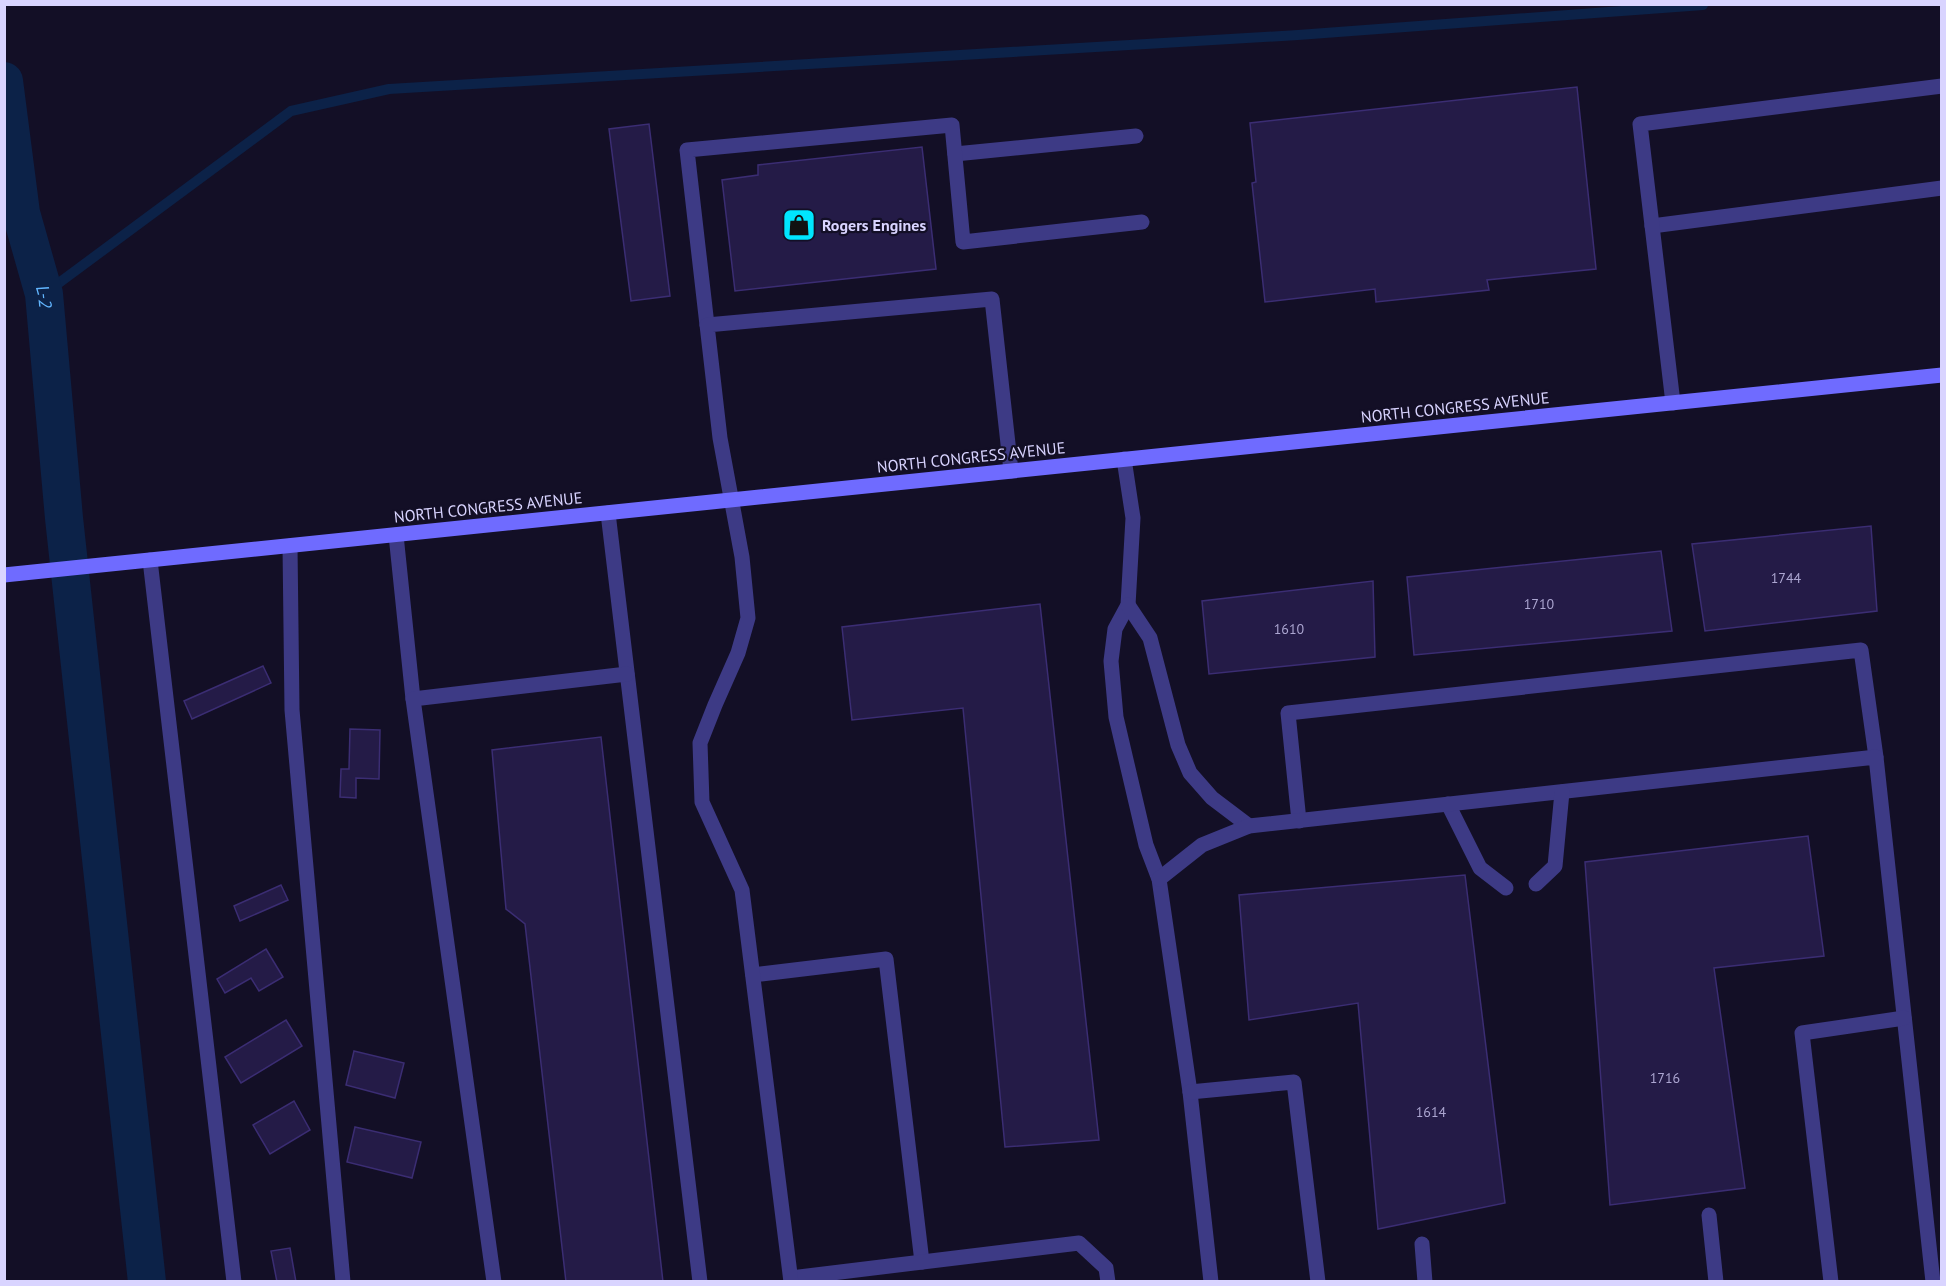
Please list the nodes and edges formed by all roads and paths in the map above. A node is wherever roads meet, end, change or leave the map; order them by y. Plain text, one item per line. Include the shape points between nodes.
1 (1941, 86) edge
2 (1136, 136) dead end
3 (955, 154) junction
4 (1941, 188) edge
5 (1142, 222) dead end
6 (1652, 226) junction
7 (707, 325) junction
8 (1941, 375) edge
9 (1673, 403) junction
10 (1124, 459) junction
11 (1011, 471) junction
12 (732, 499) junction
13 (608, 513) junction
14 (396, 535) junction
15 (290, 546) junction
16 (148, 561) junction
17 (4, 575) edge
18 (1128, 605) junction
19 (627, 674) junction
20 (413, 699) junction
21 (1876, 757) junction
22 (1562, 792) junction
23 (1448, 804) junction
24 (1299, 821) junction
25 (1249, 826) junction
26 (1159, 879) junction
27 (1536, 884) dead end
28 (1506, 888) dead end
29 (753, 975) junction
30 (1904, 1018) junction
31 (1190, 1092) junction
32 (1709, 1215) dead end
33 (1422, 1244) dead end
34 (922, 1262) junction
35 (791, 1280) edge
36 (234, 1281) edge
37 (343, 1281) edge
38 (494, 1281) edge
39 (700, 1281) edge
40 (1108, 1281) edge
41 (1210, 1281) edge
42 (1318, 1281) edge
43 (1425, 1281) edge
44 (1716, 1281) edge
45 (1831, 1281) edge
46 (1933, 1281) edge

1 - 6 lane via 1640,124
2 - 3 lane
3 - 5 lane via 963,242
3 - 7 lane via 952,125 687,150
4 - 6 lane
6 - 9 lane
7 - 11 lane via 992,299
7 - 12 lane via 720,438
8 - 9 street, NORTH CONGRESS AVENUE
9 - 10 street, NORTH CONGRESS AVENUE
10 - 11 street, NORTH CONGRESS AVENUE
10 - 18 lane via 1133,518
11 - 12 street, NORTH CONGRESS AVENUE
12 - 13 street, NORTH CONGRESS AVENUE
12 - 29 lane via 748,618 738,654 700,743 702,802 742,890
13 - 14 street, NORTH CONGRESS AVENUE
13 - 19 lane
14 - 15 street, NORTH CONGRESS AVENUE
14 - 20 lane
15 - 16 street, NORTH CONGRESS AVENUE
15 - 37 lane via 292,710
16 - 17 street, NORTH CONGRESS AVENUE
16 - 36 lane
18 - 25 lane via 1150,638 1178,745 1190,773 1212,798
18 - 26 lane via 1115,629 1111,661 1116,717 1146,845
19 - 20 lane
19 - 39 lane
20 - 38 lane
21 - 22 lane
21 - 24 lane via 1861,650 1323,709 1288,713
21 - 30 lane
22 - 23 lane
22 - 27 lane via 1555,866
23 - 24 lane
23 - 28 lane via 1480,868
24 - 25 lane
25 - 26 lane via 1202,845
26 - 31 lane
29 - 34 lane via 886,959
29 - 35 lane
30 - 45 lane via 1802,1034
30 - 46 lane
31 - 41 lane
31 - 42 lane via 1294,1082
32 - 44 lane
33 - 43 lane
34 - 35 lane
34 - 40 lane via 1079,1243 1106,1268

